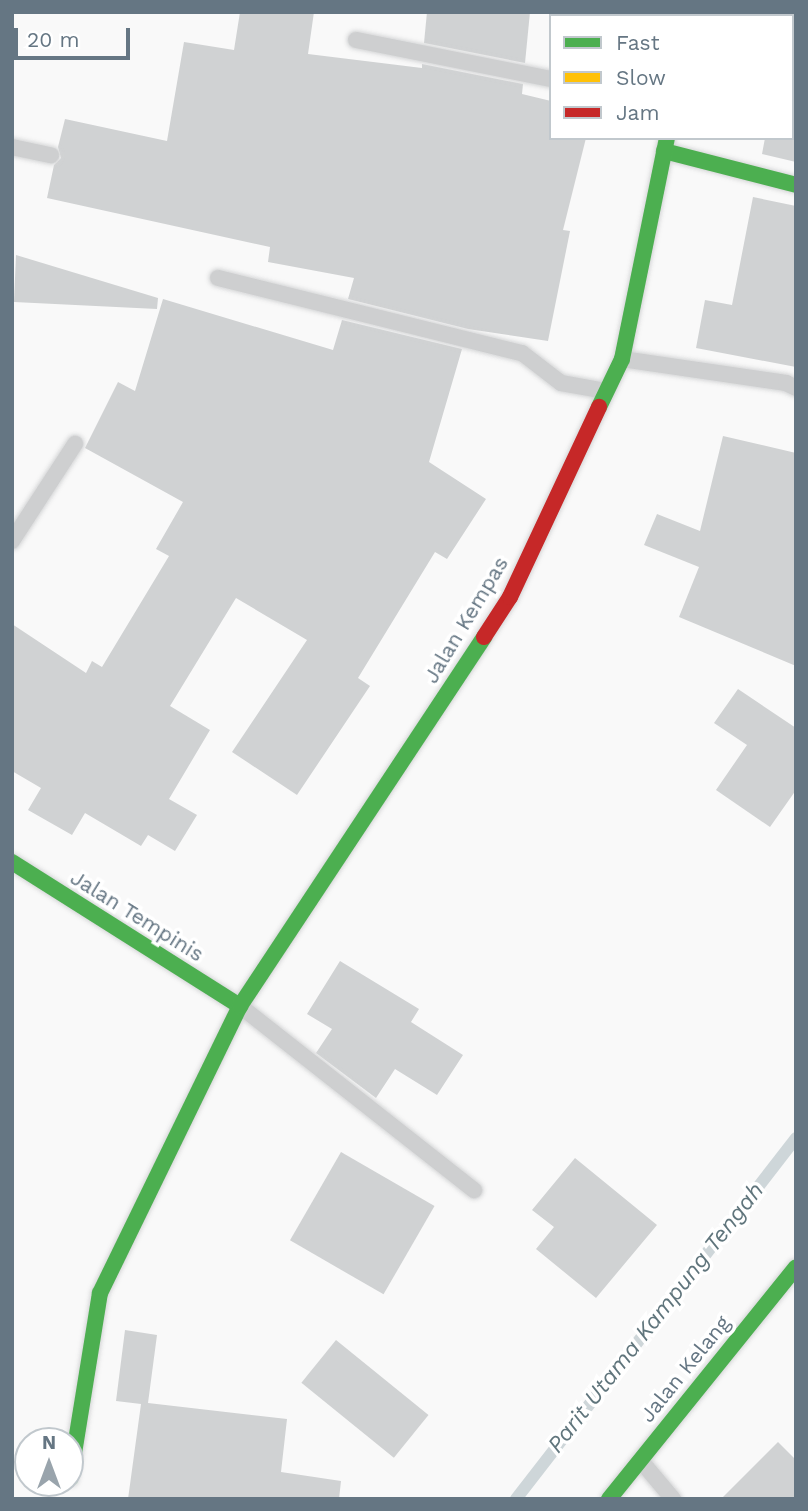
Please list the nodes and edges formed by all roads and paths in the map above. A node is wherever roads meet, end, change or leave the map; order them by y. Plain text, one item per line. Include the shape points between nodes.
1 (356, 40) dead end
2 (549, 79) edge
3 (666, 145) edge
4 (12, 148) edge
5 (51, 155) dead end
6 (796, 185) edge
7 (218, 278) dead end
8 (622, 359) junction
9 (796, 388) edge
10 (607, 391) junction
11 (75, 444) dead end
12 (12, 541) edge
13 (12, 862) edge
14 (240, 1006) junction
15 (474, 1190) dead end
16 (792, 1275) edge
17 (78, 1427) edge
18 (640, 1460) junction
19 (609, 1499) edge
20 (673, 1499) edge

1 - 2 lane
3 - 6 street
3 - 8 street, Jalan Kempas
4 - 5 lane
7 - 10 lane via 522,353 561,383
8 - 9 lane
8 - 10 street, Jalan Kempas
10 - 14 street, Jalan Kempas via 510,597
11 - 12 lane
13 - 14 street, Jalan Tempinis
14 - 15 lane
14 - 17 street, Jalan Kempas via 100,1293
16 - 18 street, Jalan Kelang
18 - 19 street, Jalan Kelang
18 - 20 lane

